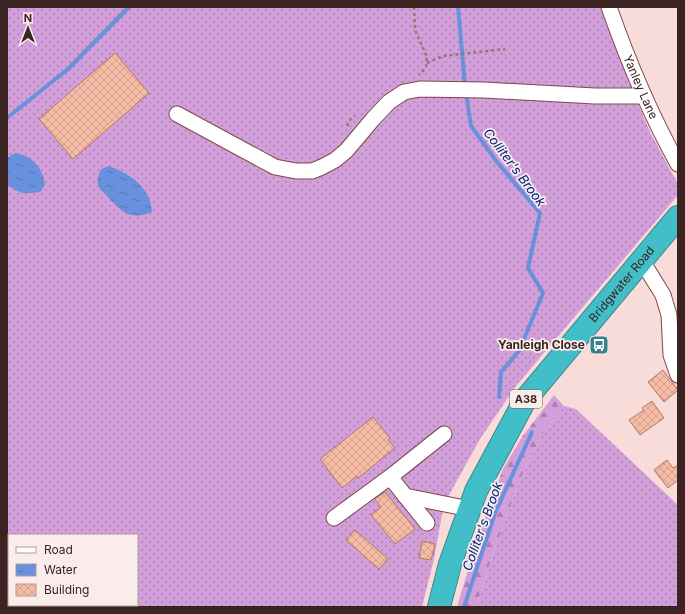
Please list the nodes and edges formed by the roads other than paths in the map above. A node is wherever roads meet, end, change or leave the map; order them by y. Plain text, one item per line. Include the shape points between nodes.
1 (609, 7) edge
2 (644, 96) junction
3 (177, 114) dead end
4 (678, 164) edge
5 (676, 224) edge
6 (642, 261) junction
7 (678, 375) edge
8 (444, 434) dead end
9 (390, 477) junction
10 (405, 496) junction
11 (470, 509) junction
12 (334, 518) dead end
13 (427, 524) dead end
14 (439, 607) edge

1 - 2 street, Yanley Lane
2 - 3 street via 449,89 404,92 389,102 372,119 346,151 322,168 312,171 275,168
2 - 4 street, Yanley Lane
5 - 6 highway, Bridgwater Road / A38
6 - 7 street via 663,295 669,315 671,355
6 - 11 highway, Bridgwater Road / A38 via 525,400 476,491
8 - 9 street
9 - 10 street
9 - 12 street
10 - 11 street
10 - 13 street
11 - 14 highway, Bridgwater Road / A38 via 450,564

